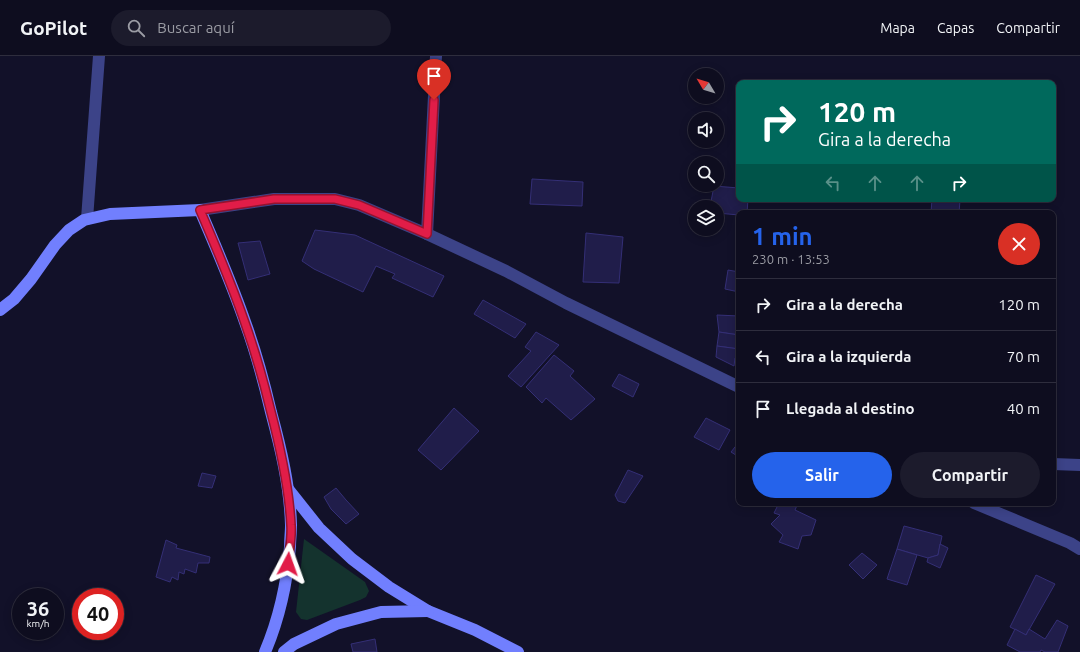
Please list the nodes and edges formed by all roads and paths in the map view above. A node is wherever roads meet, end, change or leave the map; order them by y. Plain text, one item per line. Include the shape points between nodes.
1 (99, 56) edge
2 (436, 56) edge
3 (200, 210) junction
4 (87, 219) junction
5 (427, 234) junction
6 (0, 310) edge
7 (736, 386) edge
8 (1056, 464) edge
9 (1080, 465) edge
10 (288, 489) junction
11 (981, 506) edge
12 (1080, 549) edge
13 (428, 610) junction
14 (265, 652) edge
15 (284, 652) edge
16 (518, 652) edge

1 - 4 street
2 - 5 street
3 - 4 street via 110,214
3 - 5 street via 274,199 335,199 359,205
3 - 10 street via 246,324 263,378
4 - 6 street via 69,230 14,299
5 - 7 street
8 - 9 street
10 - 13 street via 319,528 352,559 389,587
10 - 14 street via 291,526 288,564 282,602
11 - 12 street
13 - 15 street via 381,612 336,624 294,644
13 - 16 street

